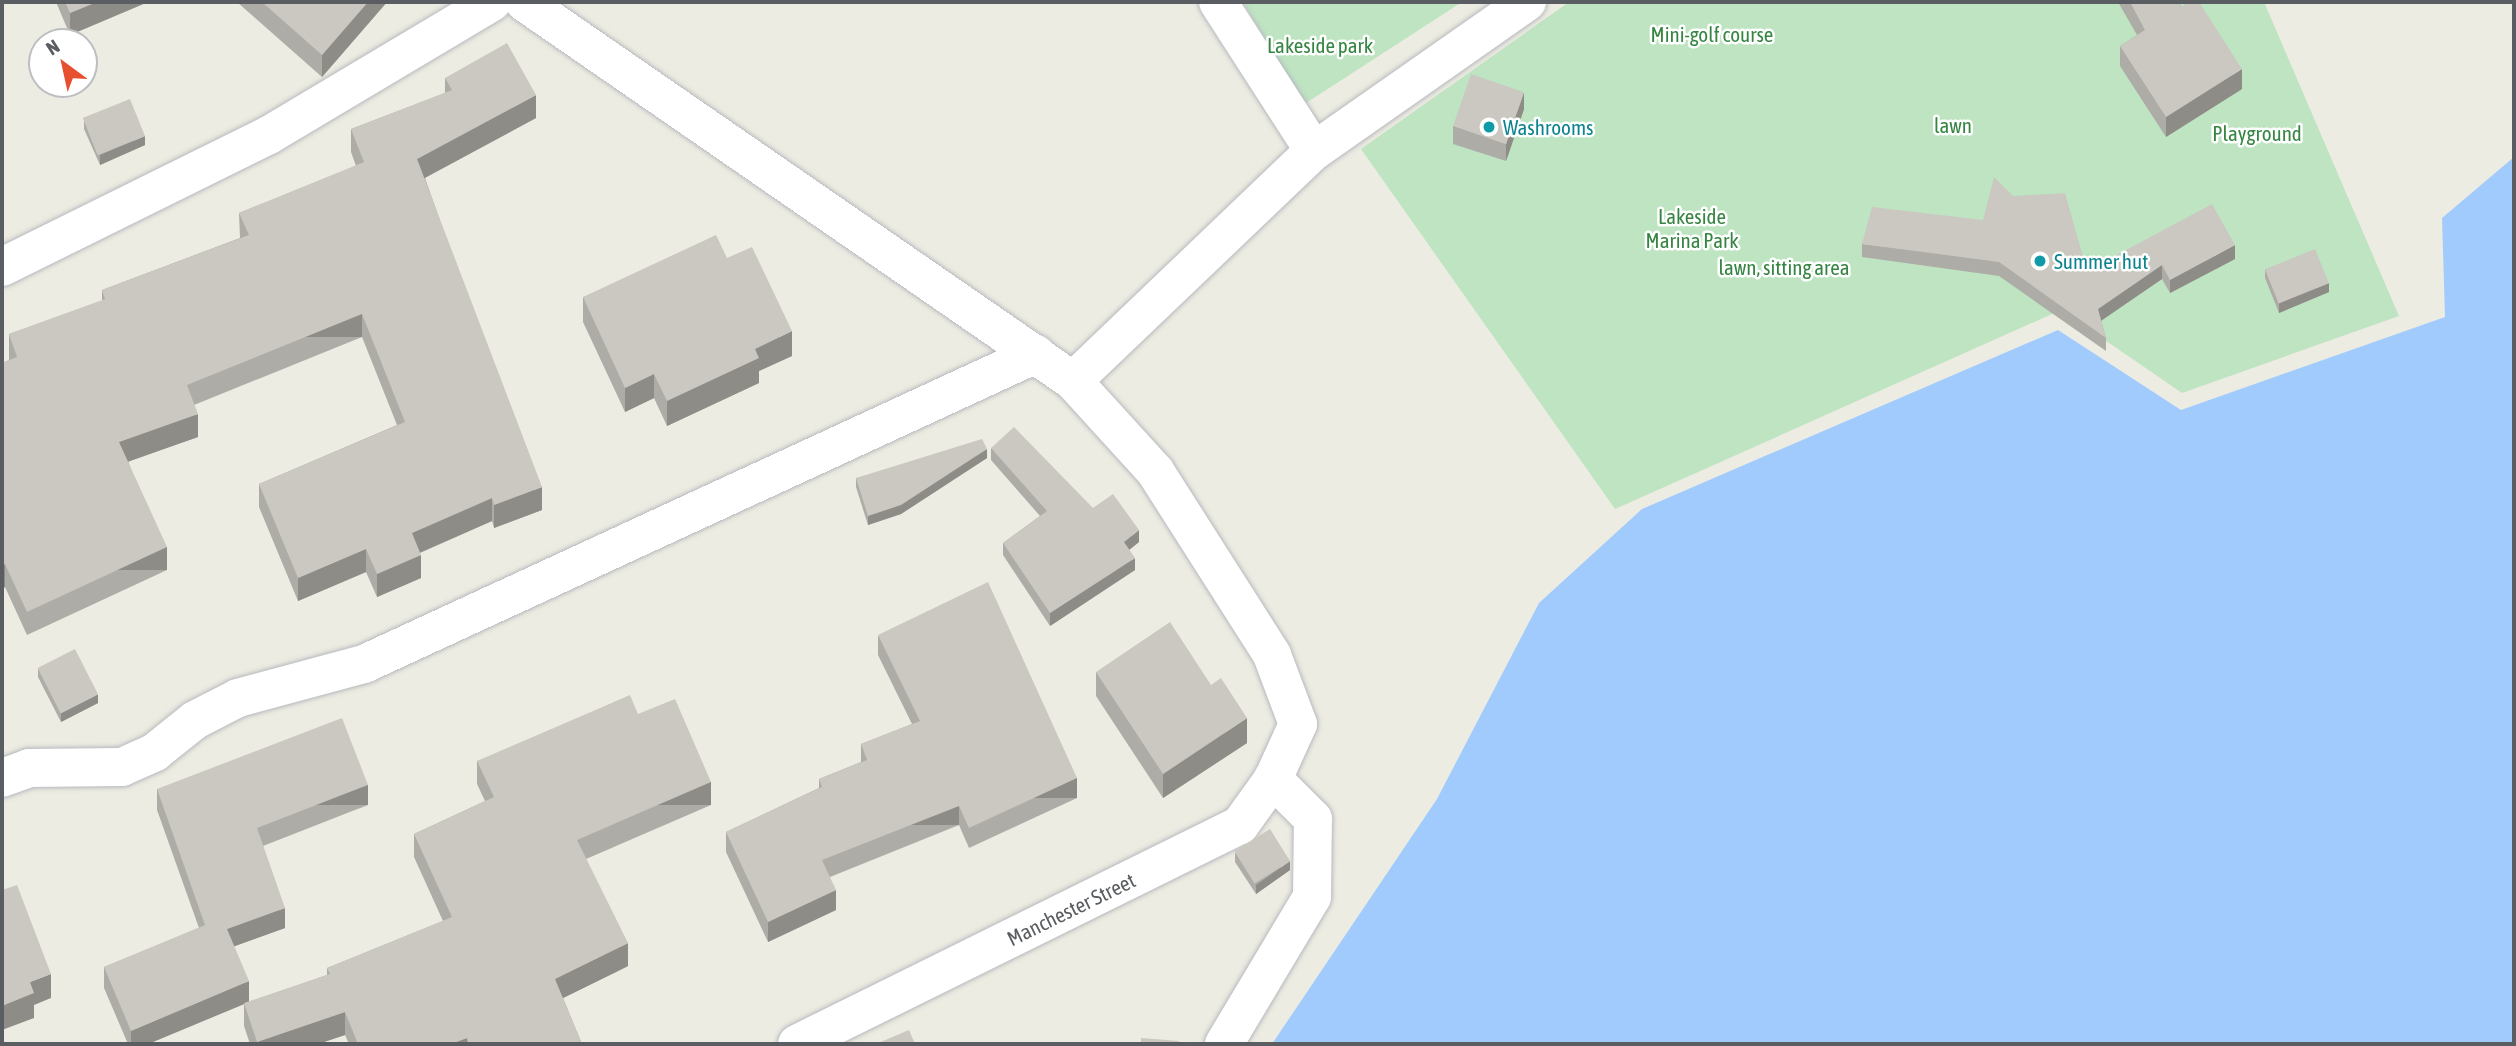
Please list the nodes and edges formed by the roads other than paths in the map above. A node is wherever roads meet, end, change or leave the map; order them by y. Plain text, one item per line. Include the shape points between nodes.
1 (492, 2) edge
2 (524, 2) edge
3 (1218, 2) edge
4 (1527, 2) edge
5 (1314, 151) junction
6 (2, 267) edge
7 (1036, 354) junction
8 (1073, 381) junction
9 (2, 778) edge
10 (1273, 779) junction
11 (797, 1044) edge
12 (1224, 1044) edge

1 - 6 street via 269,135
2 - 7 street
3 - 5 street
4 - 5 street
5 - 8 street
7 - 8 street
7 - 9 street via 364,664 238,698 195,720 155,752 122,767 29,768
8 - 10 street, Manchester Street via 1155,471 1272,655 1298,724
10 - 11 street, Manchester Street via 1240,825
10 - 12 street via 1313,819 1312,897

